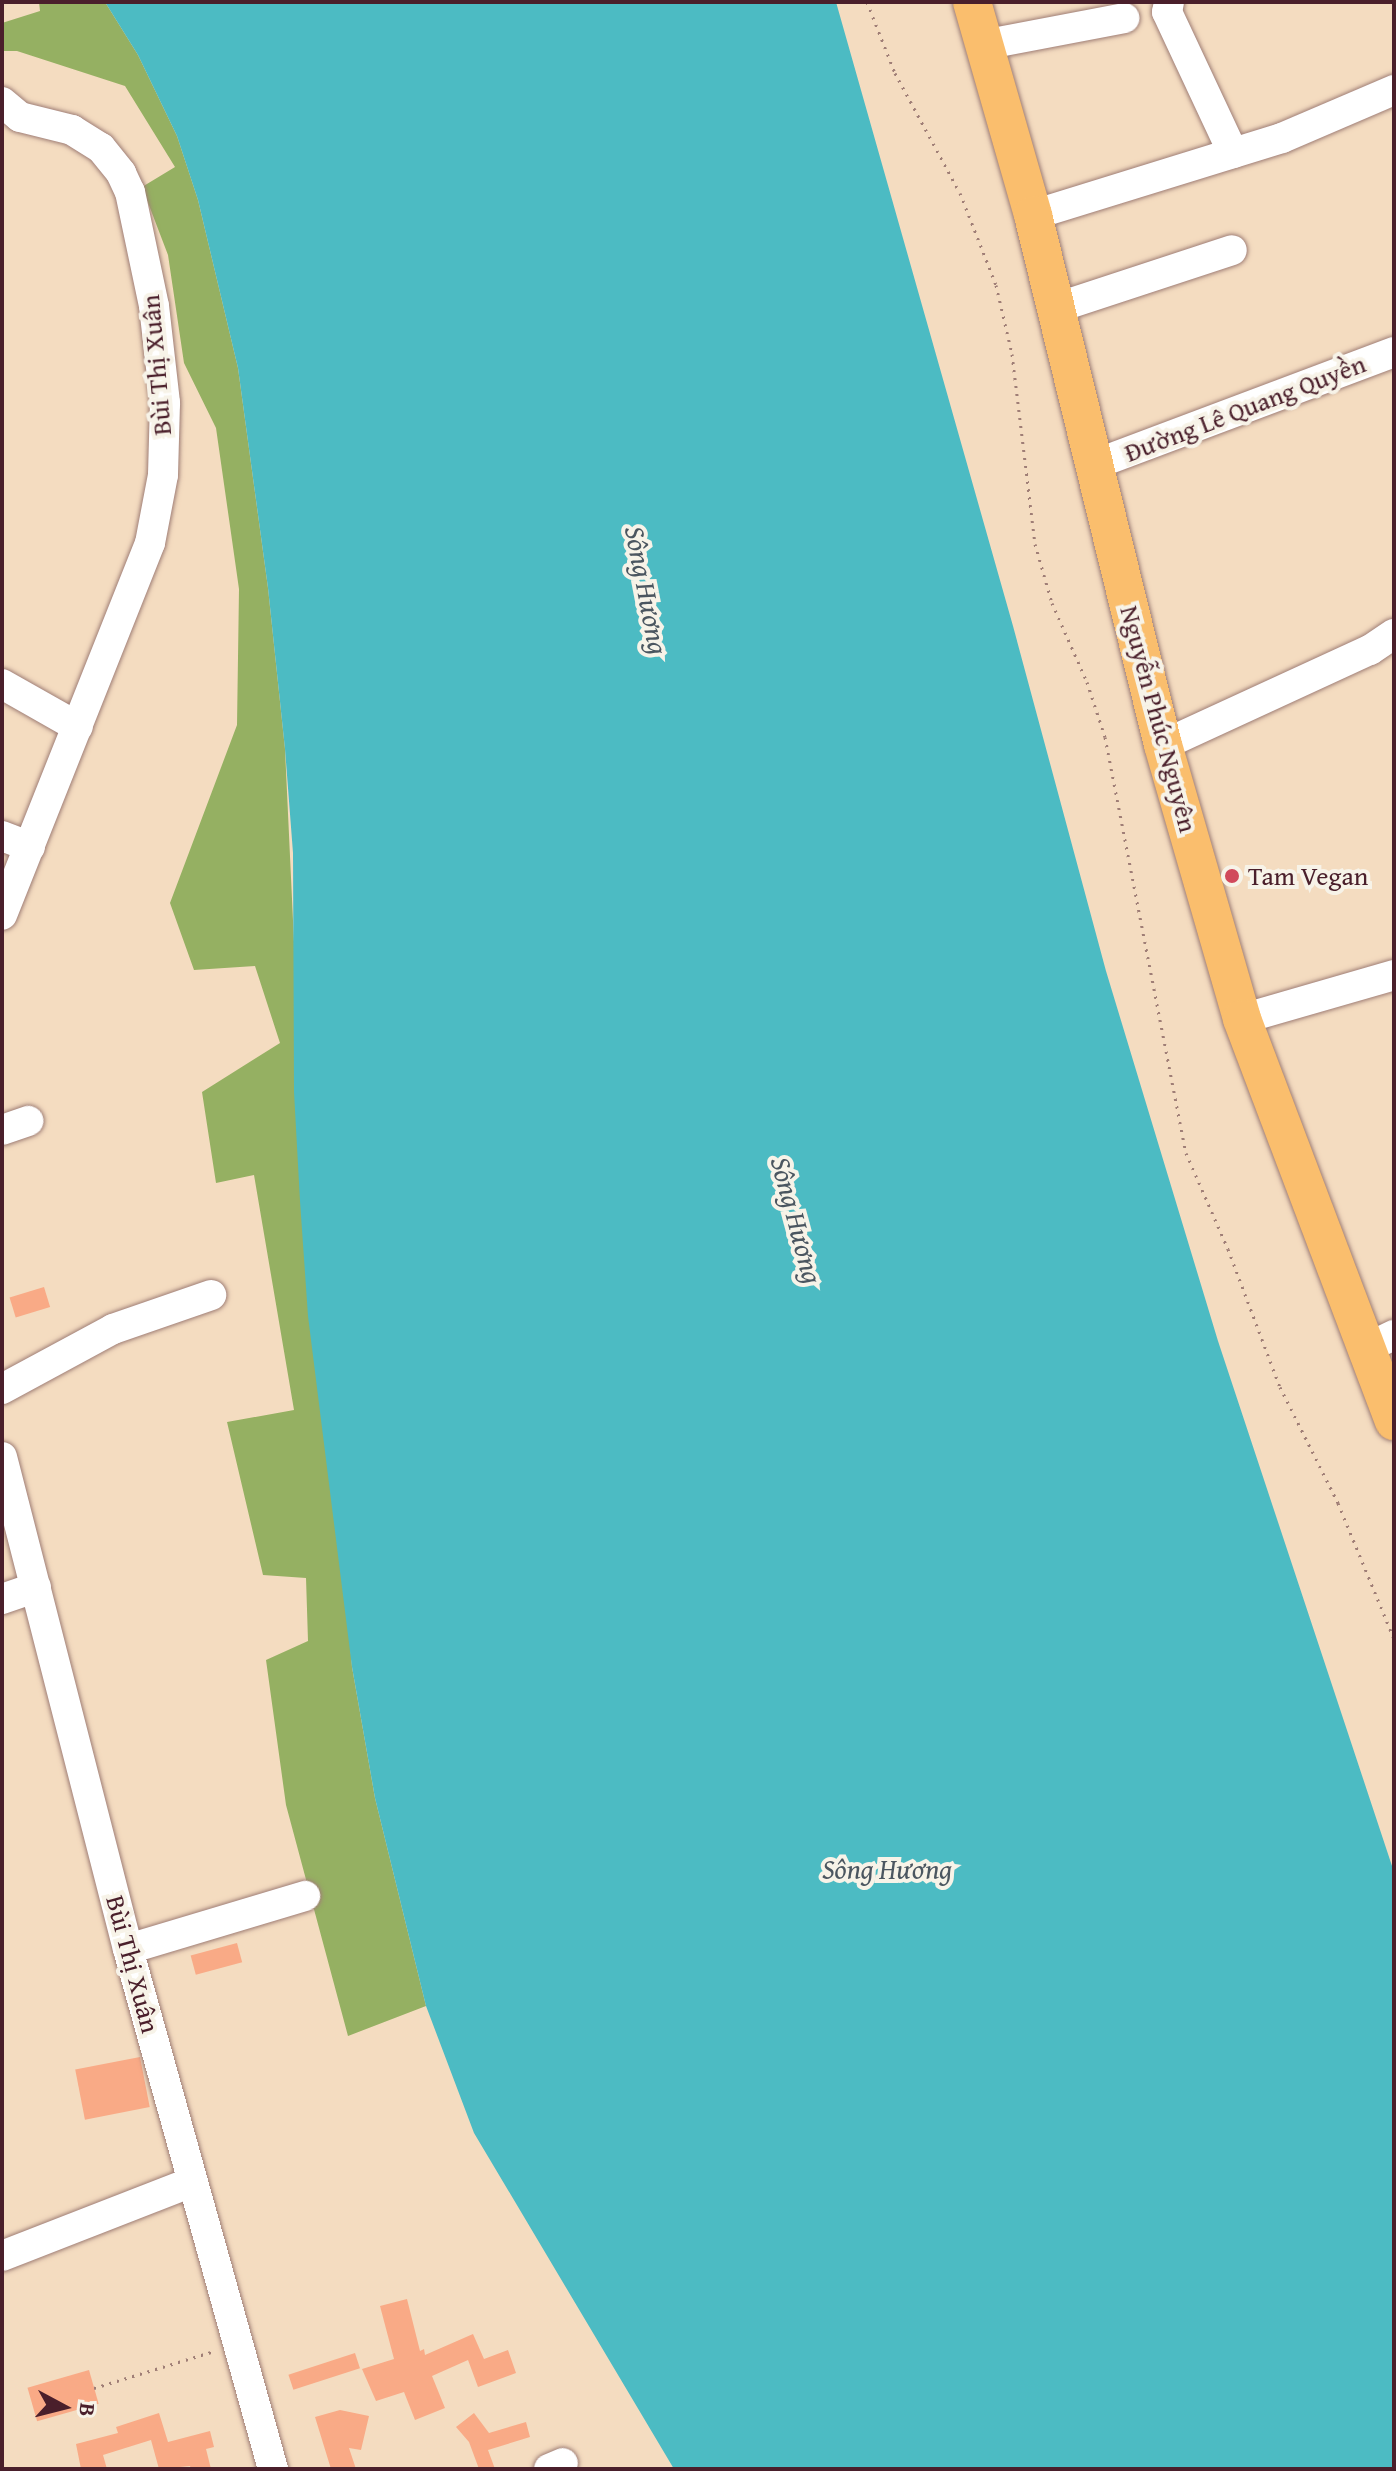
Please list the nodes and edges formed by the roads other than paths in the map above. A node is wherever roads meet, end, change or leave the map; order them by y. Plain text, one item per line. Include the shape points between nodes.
1 (972, 2) edge
2 (1169, 2) edge
3 (1124, 18) dead end
4 (983, 45) junction
5 (1394, 90) edge
6 (8, 115) edge
7 (1233, 153) junction
8 (1033, 215) junction
9 (1232, 250) dead end
10 (1056, 308) junction
11 (1394, 352) edge
12 (1096, 464) junction
13 (1394, 634) edge
14 (2, 684) edge
15 (78, 727) junction
16 (1163, 745) junction
17 (16, 841) edge
18 (2, 915) edge
19 (1394, 975) edge
20 (1242, 1019) junction
21 (211, 1295) dead end
22 (1380, 1342) edge
23 (2, 1389) edge
24 (1394, 1421) edge
25 (2, 1457) edge
26 (36, 1587) junction
27 (2, 1599) edge
28 (305, 1896) dead end
29 (128, 1949) junction
30 (192, 2182) junction
31 (2, 2256) edge
32 (273, 2469) edge

1 - 4 main road, Nguyễn Phúc Nguyên
2 - 7 street via 1167,12
3 - 4 street
4 - 8 main road, Nguyễn Phúc Nguyên
5 - 7 street
6 - 15 street, Bùi Thị Xuân via 72,130 101,148 121,173 130,192 154,306 165,403 163,475 150,543
7 - 8 street
8 - 10 main road, Nguyễn Phúc Nguyên
9 - 10 street
10 - 12 main road, Nguyễn Phúc Nguyên
11 - 12 street, Đường Lê Quang Quyền
12 - 16 main road, Nguyễn Phúc Nguyên
13 - 16 street via 1370,650
14 - 15 street
15 - 17 street, Bùi Thị Xuân
16 - 20 main road, Nguyễn Phúc Nguyên
17 - 18 street, Bùi Thị Xuân
19 - 20 street
20 - 22 main road, Nguyễn Phúc Nguyên
21 - 23 street via 113,1329
22 - 24 main road, Nguyễn Phúc Nguyên
25 - 26 street, Bùi Thị Xuân
26 - 27 street
26 - 29 street, Bùi Thị Xuân
28 - 29 street
29 - 30 street, Bùi Thị Xuân
30 - 31 street
30 - 32 street, Bùi Thị Xuân

